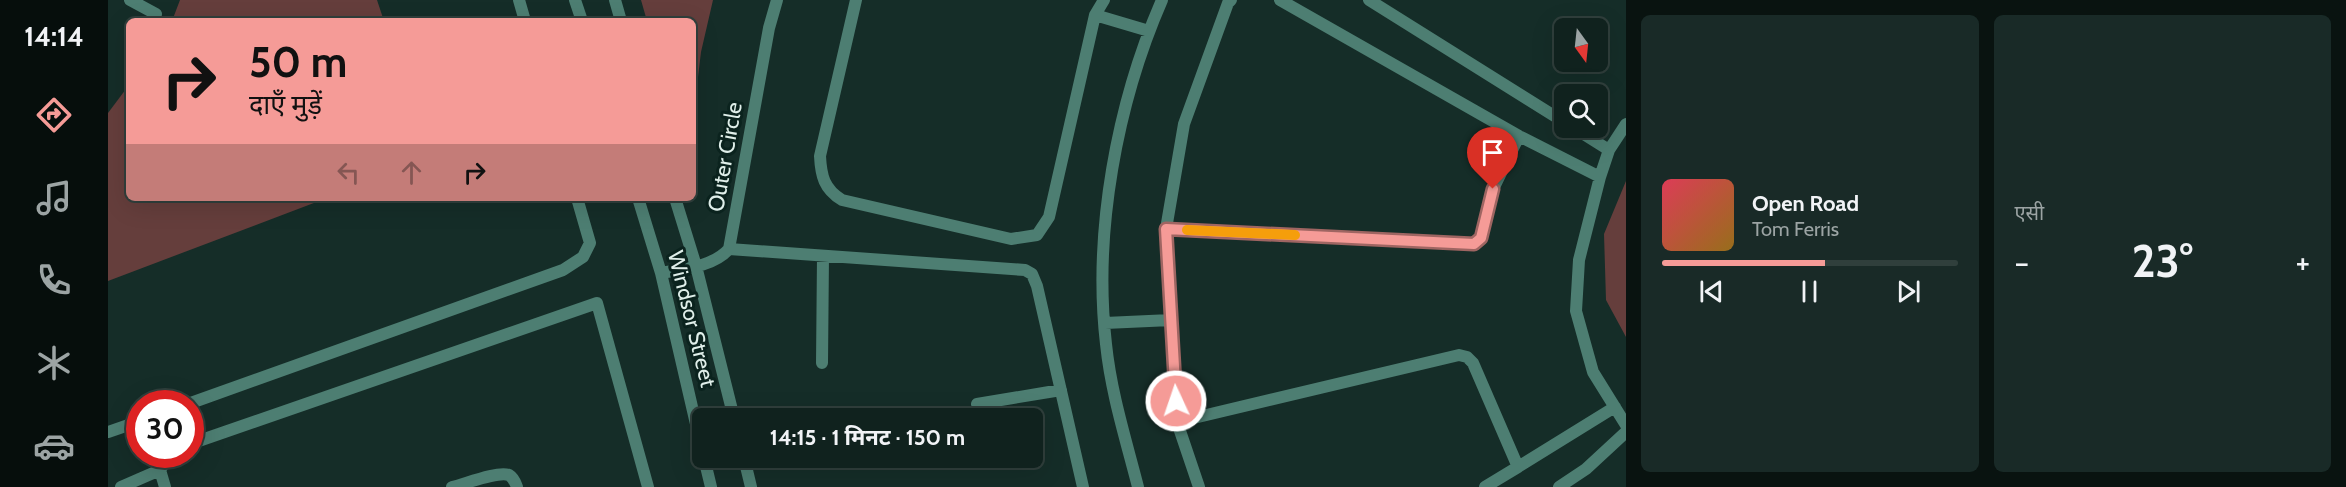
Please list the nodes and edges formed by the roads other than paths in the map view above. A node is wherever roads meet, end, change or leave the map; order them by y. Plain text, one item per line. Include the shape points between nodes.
1 (130, 0) edge
2 (519, 0) edge
3 (575, 0) edge
4 (615, 0) edge
5 (777, 0) edge
6 (856, 0) edge
7 (1104, 0) edge
8 (1162, 0) edge
9 (1231, 0) edge
10 (1280, 0) edge
11 (1369, 0) edge
12 (156, 14) dead end
13 (1095, 15) junction
14 (524, 18) edge
15 (581, 18) edge
16 (620, 18) edge
17 (1149, 31) junction
18 (1554, 116) edge
19 (1626, 124) edge
20 (1519, 136) junction
21 (1590, 138) edge
22 (1609, 150) junction
23 (1600, 177) junction
24 (578, 201) edge
25 (639, 201) edge
26 (676, 201) edge
27 (1166, 229) junction
28 (729, 249) junction
29 (823, 256) junction
30 (696, 266) junction
31 (661, 273) junction
32 (1171, 320) junction
33 (1105, 323) junction
34 (822, 363) dead end
35 (1061, 390) junction
36 (204, 399) edge
37 (977, 405) dead end
38 (1615, 407) junction
39 (692, 408) edge
40 (732, 408) edge
41 (1177, 422) junction
42 (1626, 425) edge
43 (126, 426) edge
44 (108, 432) edge
45 (1626, 432) edge
46 (204, 439) edge
47 (1518, 467) junction
48 (706, 468) edge
49 (746, 468) edge
50 (160, 470) joint
51 (121, 487) edge
52 (165, 487) edge
53 (452, 487) edge
54 (517, 487) edge
55 (648, 487) edge
56 (711, 487) edge
57 (751, 487) edge
58 (1083, 487) edge
59 (1138, 487) edge
60 (1199, 487) edge
61 (1485, 487) edge
62 (1559, 487) edge

1 - 12 street
2 - 14 street
3 - 15 street
4 - 16 street
5 - 28 street, Outer Circle
6 - 13 street via 820,156 825,186 842,200 1011,239 1036,235 1049,217
7 - 13 street
8 - 17 street
9 - 27 street via 1184,124
10 - 20 street
11 - 18 street
13 - 17 street
17 - 33 street via 1128,100 1112,174 1104,251
19 - 22 street
20 - 23 street
20 - 27 street via 1493,189 1481,238 1474,244
21 - 22 street
22 - 23 street
23 - 38 street via 1579,260 1576,311 1593,372
24 - 36 street via 590,243 583,257 563,270
25 - 31 street, Windsor Street
26 - 30 street, Windsor Street
27 - 32 street
28 - 29 street
28 - 30 street via 722,256
29 - 34 street
29 - 35 street via 1025,270 1032,274 1037,286
30 - 31 street
30 - 40 street, Windsor Street
31 - 39 street, Windsor Street
32 - 33 street
32 - 41 street
33 - 59 street via 1114,393
35 - 37 street
35 - 58 street
38 - 42 street
38 - 47 street
41 - 47 street via 1459,355 1473,363
41 - 60 street
43 - 44 street
45 - 62 street via 1586,469
46 - 55 street via 597,303
47 - 61 street
48 - 56 street
49 - 57 street
50 - 51 street
50 - 52 street
53 - 54 street via 499,474 508,475

